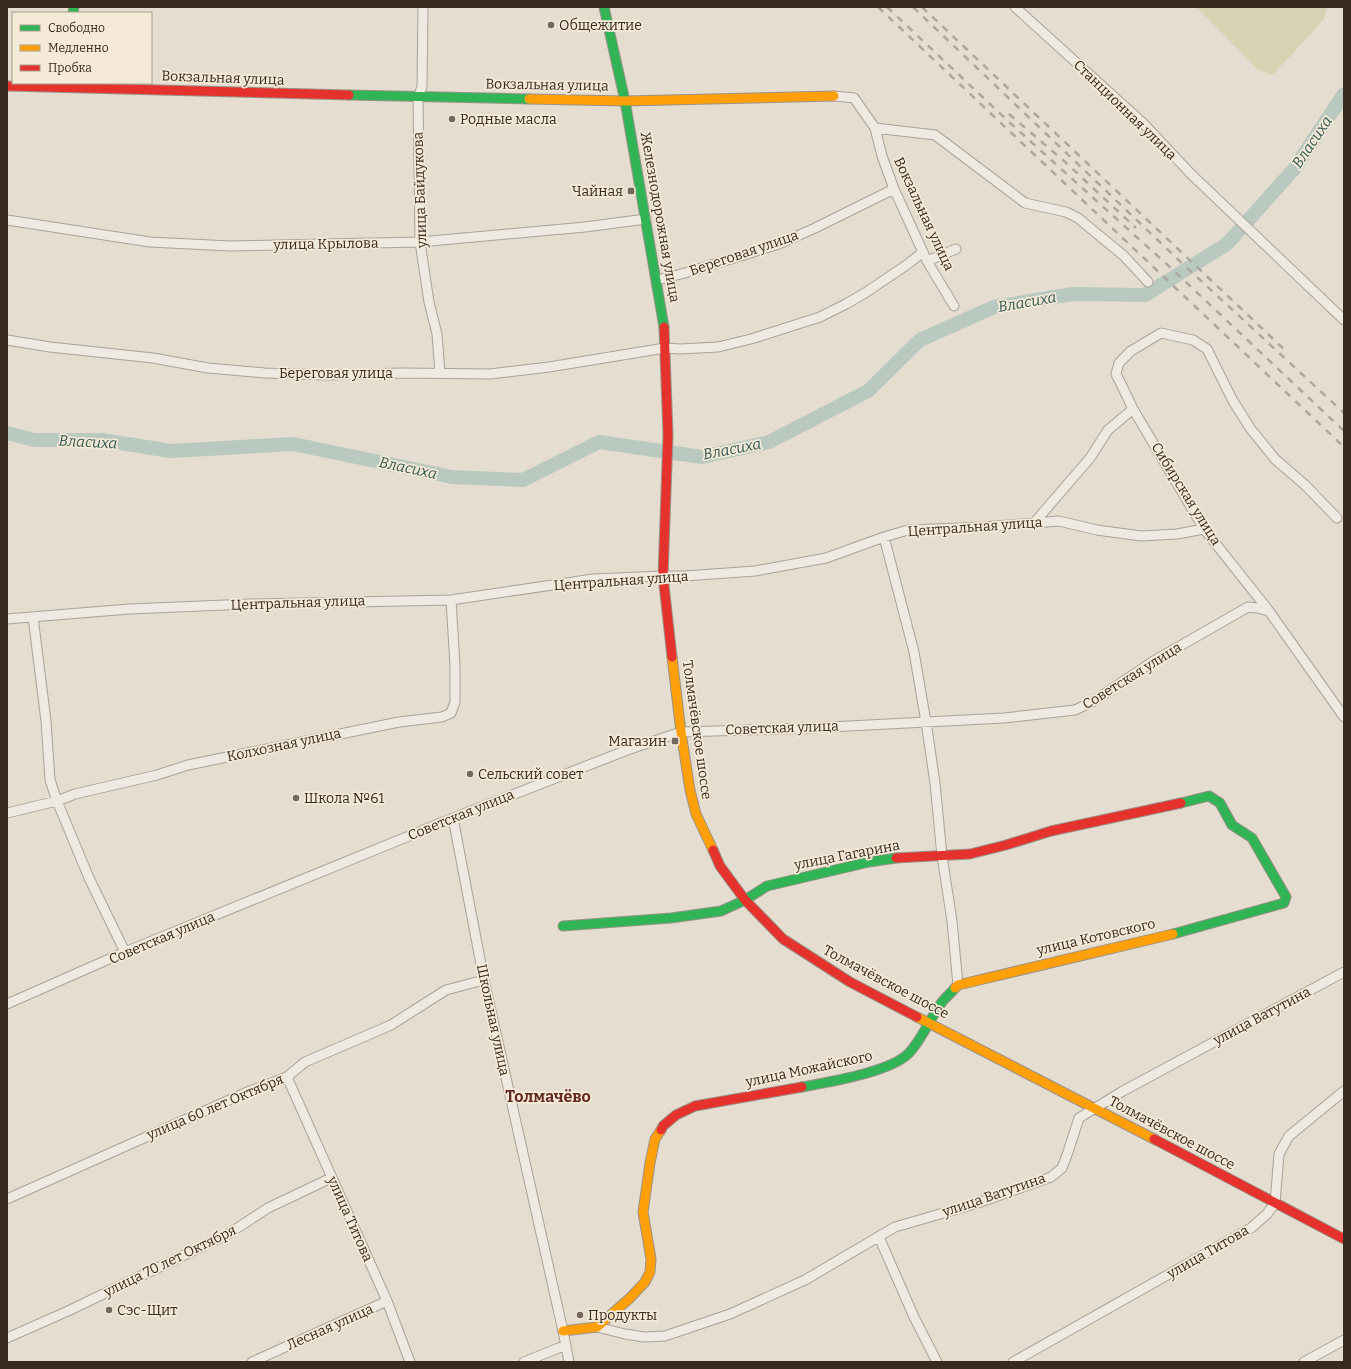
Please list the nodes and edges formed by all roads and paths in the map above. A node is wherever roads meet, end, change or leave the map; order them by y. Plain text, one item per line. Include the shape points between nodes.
1 (423, 7) edge
2 (604, 7) edge
3 (1015, 7) edge
4 (70, 85) edge
5 (7, 86) edge
6 (418, 97) junction
7 (625, 101) junction
8 (875, 128) junction
9 (894, 189) junction
10 (646, 219) junction
11 (7, 220) edge
12 (420, 242) junction
13 (956, 249) dead end
14 (923, 252) junction
15 (928, 261) junction
16 (657, 280) junction
17 (1148, 282) dead end
18 (954, 306) dead end
19 (1344, 320) edge
20 (7, 340) edge
21 (665, 348) junction
22 (440, 373) junction
23 (1133, 409) junction
24 (667, 484) joint
25 (1337, 518) dead end
26 (1034, 523) junction
27 (1204, 529) junction
28 (884, 537) junction
29 (663, 576) junction
30 (451, 600) junction
31 (1269, 611) junction
32 (32, 617) junction
33 (7, 619) edge
34 (1344, 717) edge
35 (926, 722) junction
36 (681, 732) junction
37 (57, 801) junction
38 (7, 813) edge
39 (452, 818) junction
40 (942, 856) junction
41 (745, 900) junction
42 (1284, 903) joint
43 (563, 926) dead end
44 (125, 952) junction
45 (1344, 972) edge
46 (484, 980) junction
47 (958, 985) junction
48 (7, 1004) edge
49 (930, 1023) junction
50 (287, 1077) junction
51 (1344, 1091) edge
52 (1096, 1108) junction
53 (331, 1178) junction
54 (7, 1199) edge
55 (1275, 1203) junction
56 (879, 1237) junction
57 (1344, 1239) edge
58 (387, 1301) junction
59 (597, 1328) junction
60 (564, 1331) junction
61 (7, 1338) edge
62 (1344, 1340) edge
63 (566, 1345) junction
64 (252, 1362) edge
65 (410, 1362) edge
66 (524, 1362) edge
67 (569, 1362) edge
68 (937, 1362) edge
69 (1012, 1362) edge
70 (1304, 1362) edge

1 - 6 street, улица Байдукова via 422,87
2 - 7 street, Железнодорожная улица
3 - 19 street, Станционная улица via 1143,123 1232,215
4 - 5 street, Вокзальная улица
4 - 6 street, Вокзальная улица
6 - 7 street, Вокзальная улица
6 - 12 street, улица Байдукова
7 - 8 street, Вокзальная улица via 834,96 854,98
7 - 10 street, Железнодорожная улица
8 - 9 street, Вокзальная улица
8 - 17 street via 935,135 1025,203 1066,212 1078,218 1124,256
9 - 14 street, Вокзальная улица
9 - 16 street, Береговая улица via 779,244
10 - 12 street, улица Крылова
10 - 16 street, Железнодорожная улица
11 - 12 street, улица Крылова via 157,243 230,246
12 - 22 street, улица Байдукова via 429,302 437,334
13 - 15 street
14 - 15 street, Вокзальная улица
14 - 21 street, Береговая улица via 846,304 820,317 718,347
15 - 18 street, Вокзальная улица
16 - 21 street, Железнодорожная улица
20 - 22 street, Береговая улица via 153,358 208,368 265,373
21 - 22 street, Береговая улица via 490,374
21 - 24 street, Железнодорожная улица
23 - 25 street, Сибирская улица via 1116,374 1119,363 1131,351 1161,333 1193,340 1207,349 1233,401 1250,428 1276,459
23 - 26 street via 1108,430 1090,458
23 - 27 street, Сибирская улица
24 - 29 street, Толмачёвское шоссе
26 - 27 street, Центральная улица via 1059,521 1097,530 1141,536
26 - 28 street, Центральная улица via 908,530
27 - 31 street, Сибирская улица
28 - 29 street, Центральная улица via 826,558 755,570
28 - 35 street via 914,652
29 - 30 street, Центральная улица via 593,579
29 - 36 street, Толмачёвское шоссе
30 - 32 street, Центральная улица via 242,604 128,609
30 - 37 street, Колхозная улица via 455,666 455,702 451,713 442,717 399,722 188,765
31 - 34 street, Сибирская улица
31 - 35 street, Советская улица via 1248,607 1075,710 1004,718
32 - 33 street, Центральная улица
32 - 37 street via 46,721 50,780
35 - 36 street, Советская улица
35 - 40 street
36 - 39 street, Советская улица via 630,749
36 - 41 street, Толмачёвское шоссе via 696,814 720,866
37 - 38 street, Колхозная улица
37 - 44 street via 89,878
39 - 44 street, Советская улица
39 - 46 street, Школьная улица
40 - 41 street, улица Гагарина via 901,857 869,862 767,886
40 - 42 street, улица Гагарина via 970,854 1051,831 1209,796 1220,803 1232,825 1252,838 1286,897
40 - 47 street
41 - 43 street, улица Гагарина via 721,911 671,918
41 - 49 street, Толмачёвское шоссе via 783,939 811,958 850,982
42 - 47 street, улица Котовского via 1189,930
44 - 48 street, Советская улица
45 - 52 street, улица Ватутина
46 - 50 street, улица 60 лет Октября via 446,990 391,1025 305,1062
46 - 60 street, Школьная улица
47 - 49 street via 942,1002
49 - 52 street, Толмачёвское шоссе
49 - 59 street, улица Можайского via 909,1053 885,1068 828,1082 695,1106 676,1115 655,1139 650,1163 643,1212 651,1259 650,1272 645,1282 630,1298
50 - 53 street, улица Титова
50 - 54 street, улица 60 лет Октября via 245,1093
51 - 55 street via 1289,1136 1279,1154
52 - 55 street, Толмачёвское шоссе
52 - 56 street, улица Ватутина via 1079,1118 1062,1168 1051,1177 978,1203 895,1227
53 - 58 street, улица Титова
53 - 61 street, улица 70 лет Октября via 268,1208 228,1234
55 - 57 street, Толмачёвское шоссе
55 - 69 street, улица Титова via 1251,1228
56 - 59 street, улица Ватутина via 805,1280 730,1314 665,1336 644,1337
56 - 68 street
58 - 64 street, Лесная улица
58 - 65 street, улица Титова
59 - 60 street
60 - 63 street, Школьная улица
62 - 70 street
63 - 66 street
63 - 67 street, Школьная улица

